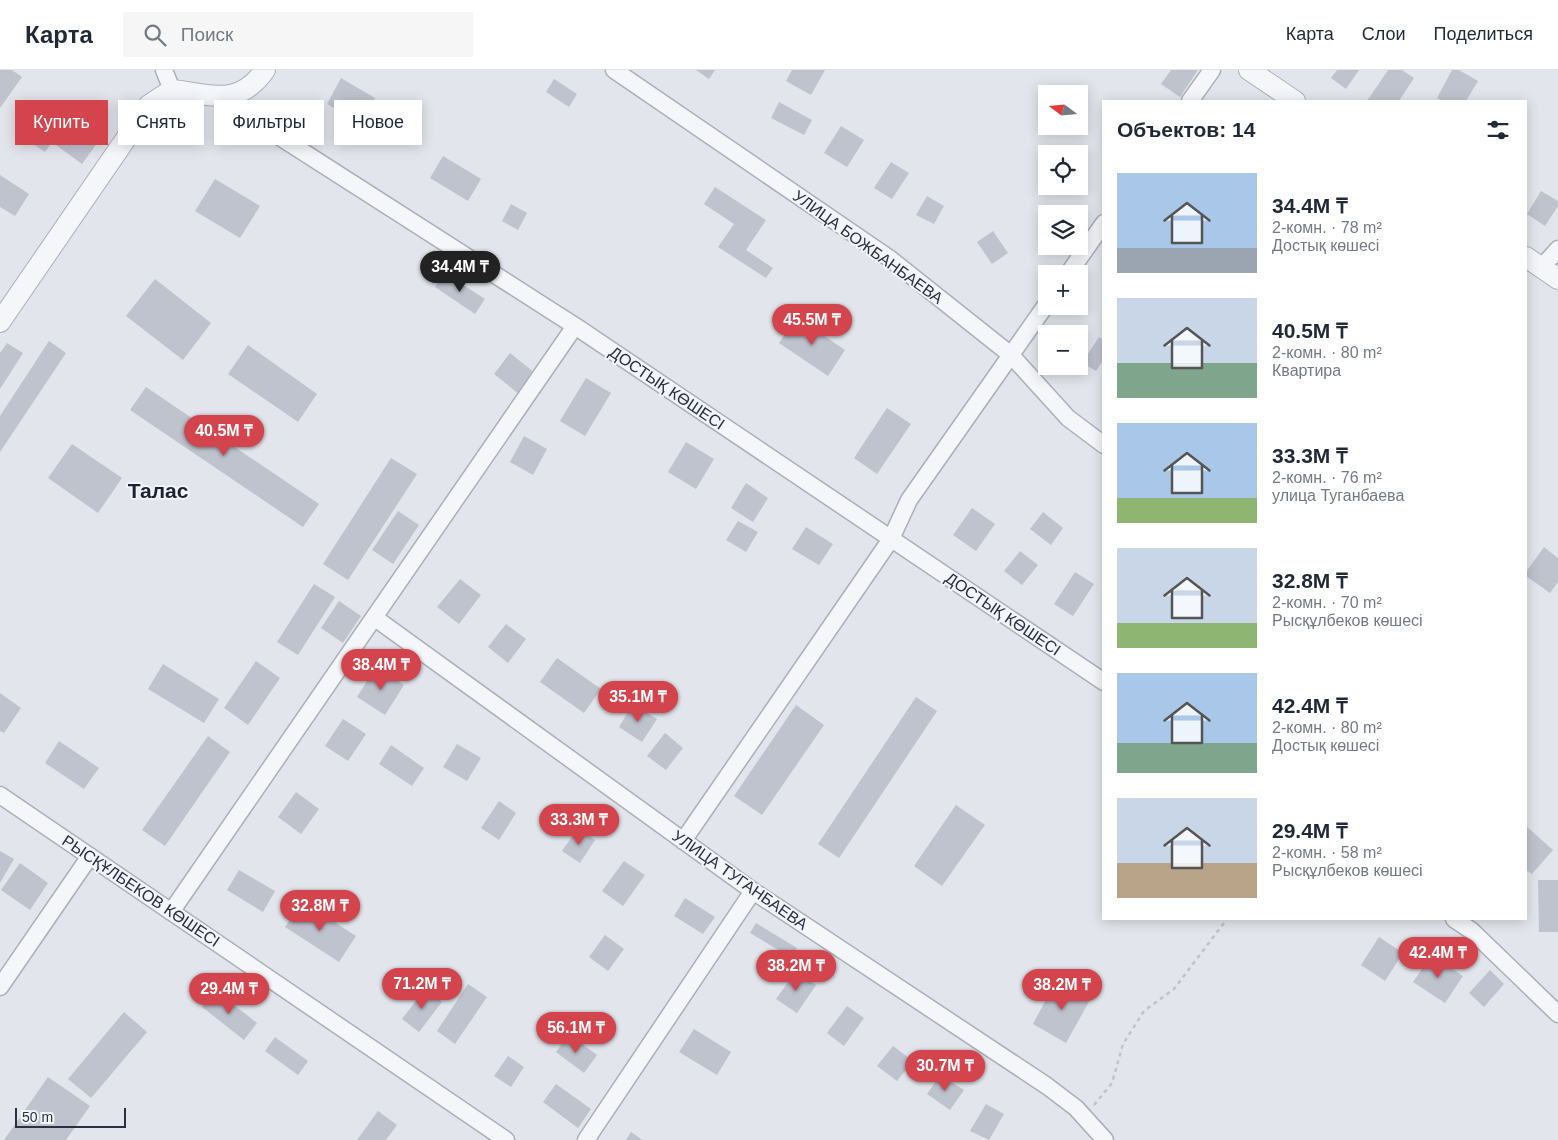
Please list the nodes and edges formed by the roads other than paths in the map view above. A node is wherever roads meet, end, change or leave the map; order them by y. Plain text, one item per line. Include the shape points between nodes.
1 (164, 70) edge
2 (265, 70) edge
3 (614, 70) edge
4 (1212, 70) edge
5 (1249, 70) edge
6 (172, 90) junction
7 (232, 96) junction
8 (1191, 100) edge
9 (1294, 100) edge
10 (1102, 227) edge
11 (1558, 249) edge
12 (1534, 262) edge
13 (1074, 265) edge
14 (1558, 279) edge
15 (1039, 315) edge
16 (0, 322) edge
17 (575, 326) junction
18 (1011, 355) junction
19 (1102, 444) edge
20 (891, 539) junction
21 (375, 618) junction
22 (1102, 681) edge
23 (0, 795) edge
24 (683, 841) junction
25 (90, 856) junction
26 (753, 891) junction
27 (172, 912) junction
28 (1456, 920) edge
29 (0, 987) edge
30 (1558, 1014) edge
31 (506, 1140) edge
32 (586, 1140) edge
33 (1105, 1140) edge

1 - 6 street
2 - 7 street via 253,85
3 - 18 street, УЛИЦА БОЖБАНБАЕВА via 889,258
4 - 8 street
5 - 9 street
6 - 7 street
6 - 16 street via 149,104
7 - 17 street, ДОСТЫҚ КӨШЕСІ via 244,114
10 - 13 street
11 - 12 street
12 - 14 street
15 - 18 street
17 - 20 street, ДОСТЫҚ КӨШЕСІ
17 - 21 street
18 - 19 street, УЛИЦА БОЖБАНБАЕВА via 1068,418
18 - 20 street via 909,500
20 - 22 street, ДОСТЫҚ КӨШЕСІ
20 - 24 street
21 - 24 street, УЛИЦА ТУГАНБАЕВА
21 - 27 street
23 - 25 street, РЫСҚҰЛБЕКОВ КӨШЕСІ
24 - 26 street, УЛИЦА ТУГАНБАЕВА
25 - 27 street, РЫСҚҰЛБЕКОВ КӨШЕСІ
25 - 29 street
26 - 32 street
26 - 33 street, УЛИЦА ТУГАНБАЕВА via 1048,1086
27 - 31 street, РЫСҚҰЛБЕКОВ КӨШЕСІ
28 - 30 street via 1472,931

